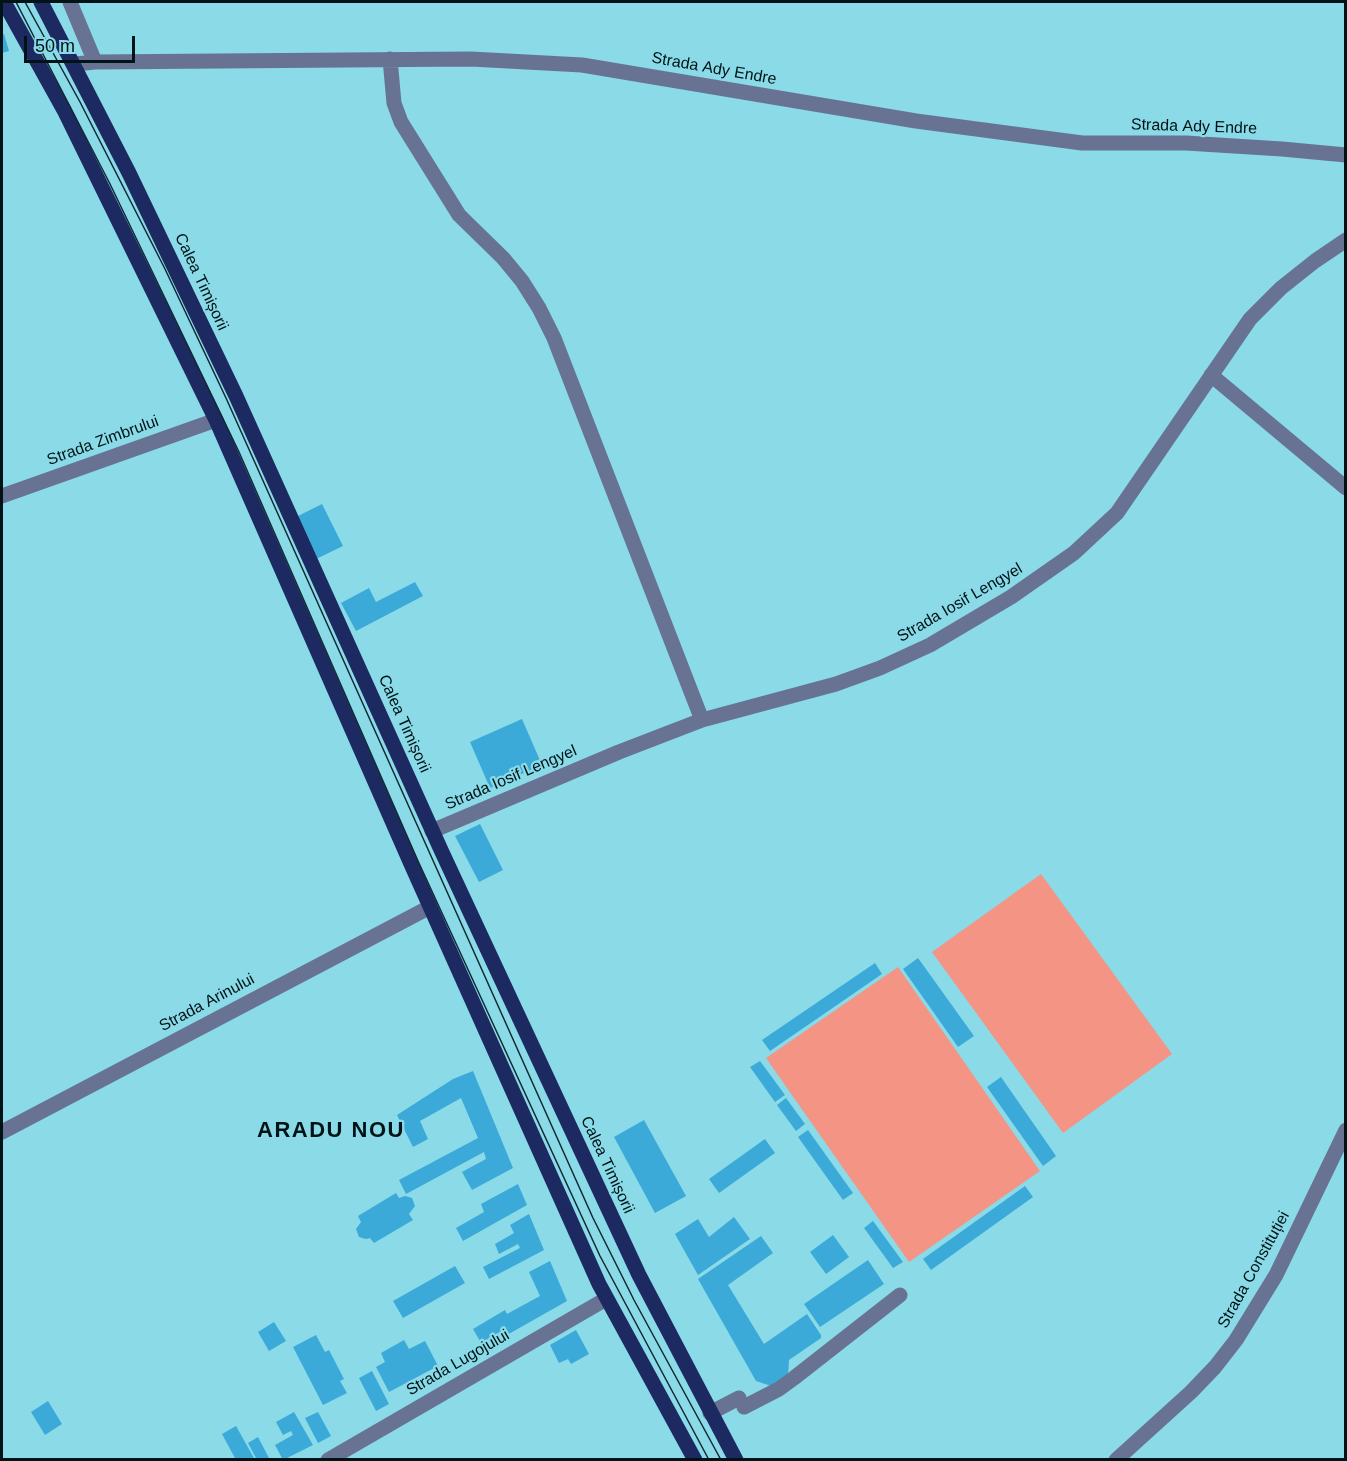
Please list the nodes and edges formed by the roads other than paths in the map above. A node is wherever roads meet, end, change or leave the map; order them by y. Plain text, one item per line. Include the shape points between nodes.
1 (3, 2) edge
2 (41, 2) edge
3 (70, 2) edge
4 (390, 60) junction
5 (95, 62) junction
6 (75, 64) junction
7 (1346, 155) edge
8 (1346, 240) edge
9 (1211, 375) junction
10 (216, 420) junction
11 (1346, 488) edge
12 (2, 496) edge
13 (702, 720) junction
14 (432, 831) junction
15 (430, 907) junction
16 (1346, 1130) edge
17 (2, 1132) edge
18 (900, 1295) dead end
19 (606, 1299) junction
20 (710, 1413) junction
21 (328, 1460) edge
22 (695, 1460) edge
23 (736, 1460) edge
24 (1116, 1460) edge

1 - 10 main road via 64,111
2 - 6 main road, Calea Timișorii
3 - 5 street
4 - 5 street, Strada Ady Endre
4 - 7 street, Strada Ady Endre via 471,59 582,65 916,121 1082,142 1282,148
4 - 13 street via 394,103 401,123 459,215 522,281 554,339
5 - 6 street, Strada Ady Endre
6 - 14 main road, Calea Timișorii via 236,396
8 - 9 street, Strada Iosif Lengyel via 1290,281 1250,319
9 - 11 street
9 - 13 street, Strada Iosif Lengyel via 1117,513 1074,553 1020,590 930,645 880,668 836,684
10 - 12 street, Strada Zimbrului
10 - 15 main road
13 - 14 street, Strada Iosif Lengyel
14 - 20 main road, Calea Timișorii via 639,1275
15 - 17 street, Strada Arinului
15 - 19 main road
16 - 24 street, Strada Constituției via 1281,1265 1236,1340 1191,1392
18 - 20 street via 786,1384
19 - 21 street, Strada Lugojului
19 - 22 main road
20 - 23 main road, Calea Timișorii

